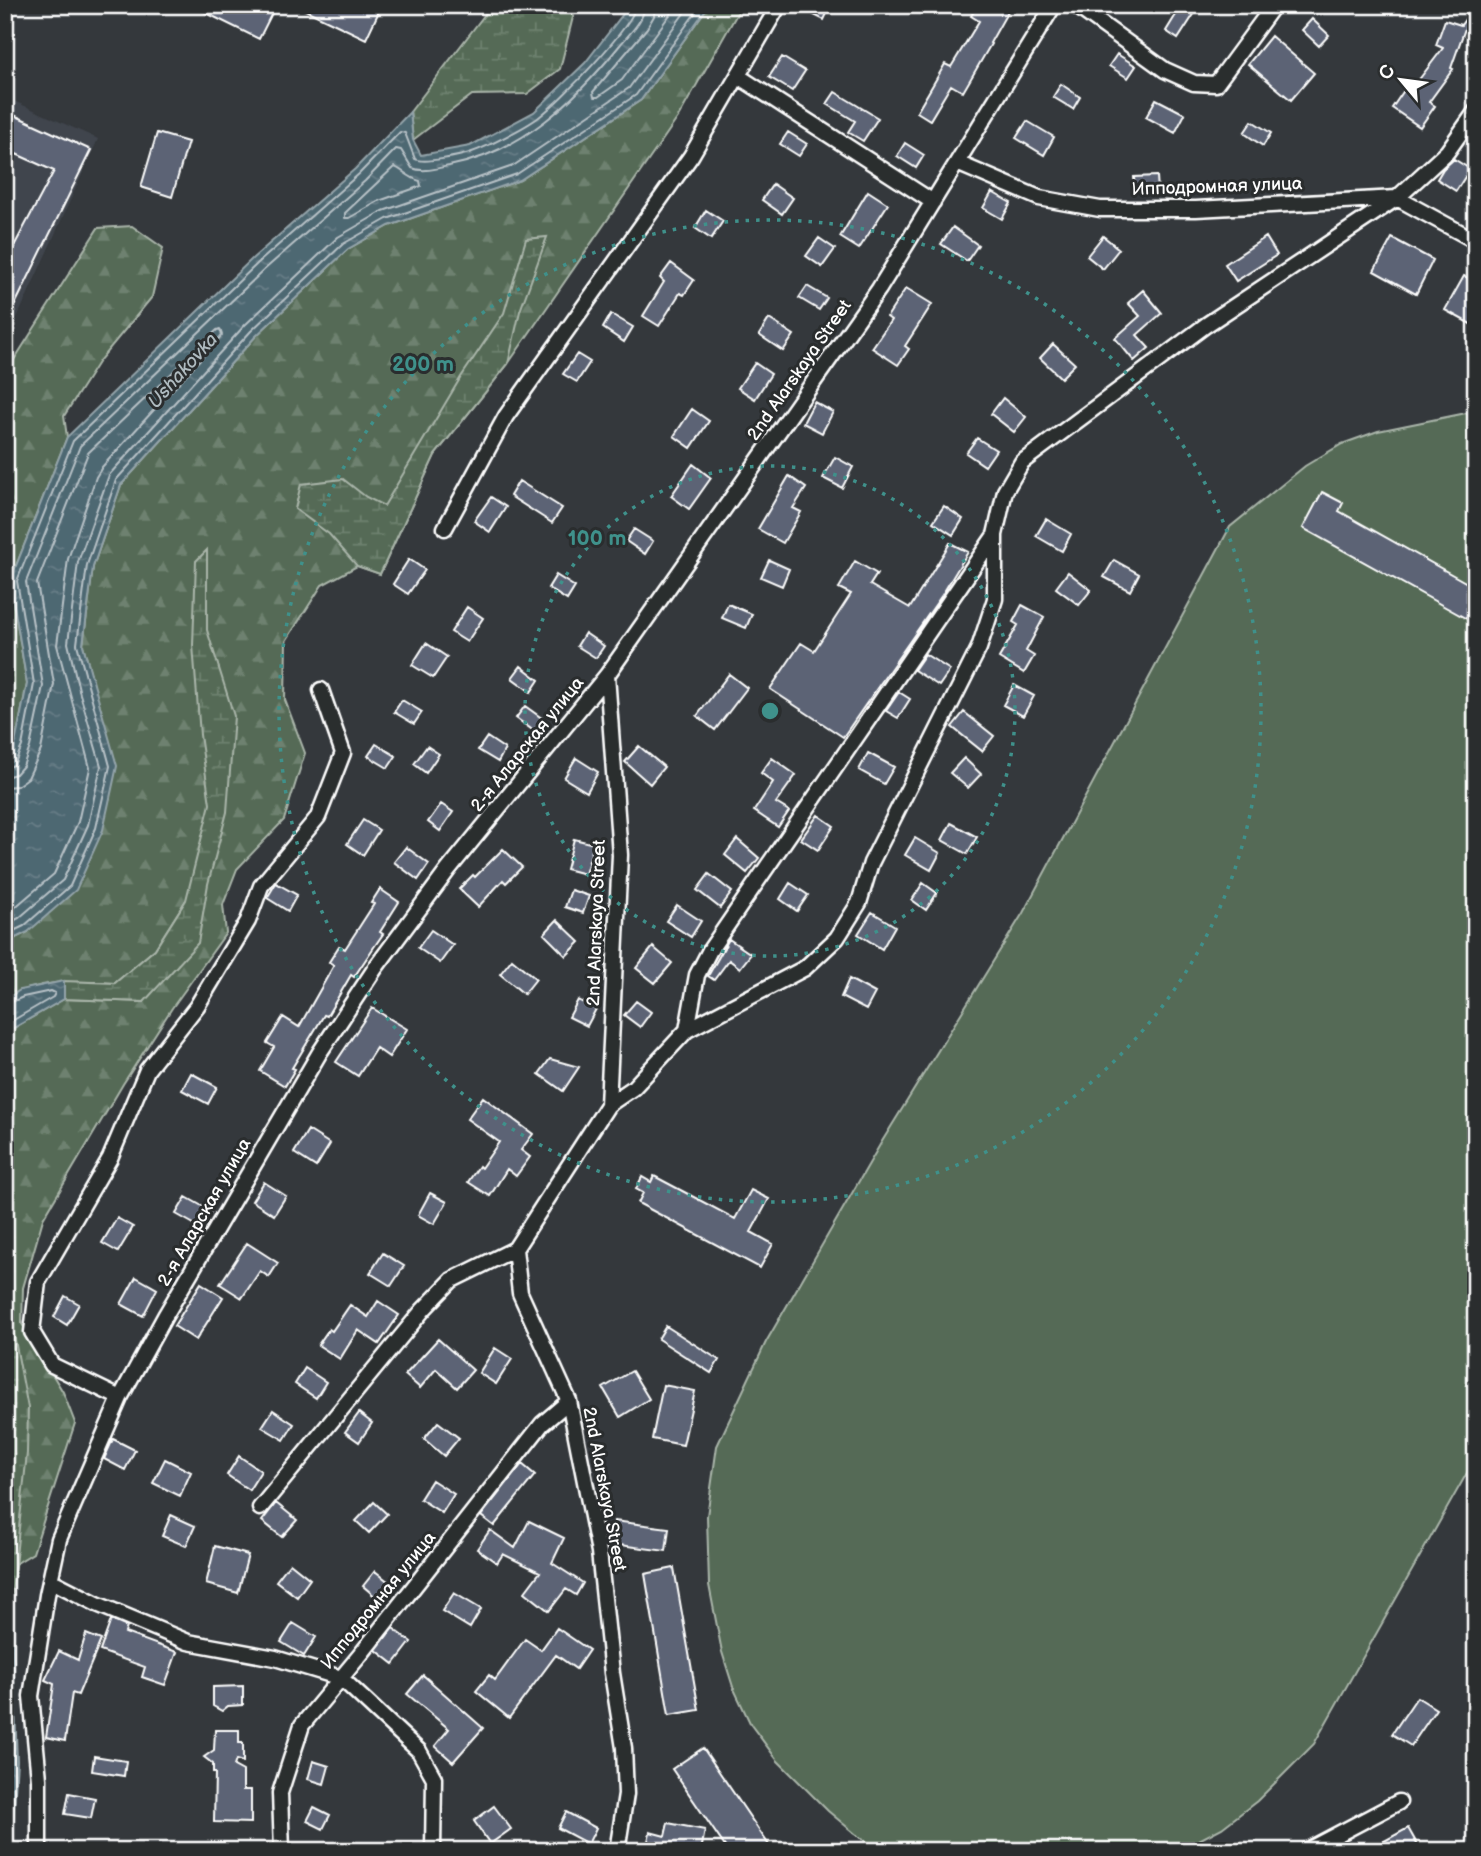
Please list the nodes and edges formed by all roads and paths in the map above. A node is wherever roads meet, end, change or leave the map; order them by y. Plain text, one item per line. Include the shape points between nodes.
1 (779, 5) edge
2 (1054, 5) edge
3 (1075, 5) edge
4 (1274, 5) edge
5 (738, 76) junction
6 (1476, 111) edge
7 (957, 163) junction
8 (1397, 198) junction
9 (933, 202) junction
10 (1476, 241) edge
11 (444, 528) dead end
12 (995, 535) junction
13 (607, 676) junction
14 (321, 690) dead end
15 (687, 1030) junction
16 (608, 1105) junction
17 (515, 1249) junction
18 (120, 1398) junction
19 (569, 1401) junction
20 (260, 1508) dead end
21 (50, 1580) junction
22 (341, 1678) junction
23 (1399, 1802) dead end
24 (39, 1851) edge
25 (282, 1851) edge
26 (433, 1851) edge
27 (617, 1851) edge
28 (1306, 1851) edge

1 - 5 street
2 - 7 street, 2nd Alarskaya Street
3 - 4 street via 1164,70 1194,83 1216,84
5 - 9 street
5 - 11 street via 691,156 506,416
6 - 8 street via 1447,152
7 - 8 street, Ипподромная улица via 1039,198 1100,209 1196,209
7 - 9 street, 2nd Alarskaya Street
8 - 10 street
8 - 12 street via 1206,326 1022,462 1005,491
9 - 13 street, 2nd Alarskaya Street via 879,289
12 - 15 street via 710,950 697,975
12 - 15 street via 995,599 979,648 876,852 859,903 845,927 805,968
13 - 16 street, 2nd Alarskaya Street via 620,855
13 - 18 street, 2-я Аларская улица via 448,870 376,967 320,1052
14 - 18 street via 343,753 318,817 261,886 248,921 197,1006 147,1070 110,1158 38,1282 32,1332 52,1365
15 - 16 street via 633,1088
16 - 17 street
17 - 19 street, 2nd Alarskaya Street via 520,1293
17 - 20 street via 452,1280
18 - 21 street, 2-я Аларская улица via 59,1539
19 - 22 street, Ипподромная улица via 542,1424
19 - 27 street, 2nd Alarskaya Street via 599,1552 624,1748 626,1794
21 - 22 street via 188,1642 275,1658
21 - 24 street, 2-я Аларская улица via 31,1696 39,1779
22 - 25 street, Ипподромная улица via 302,1725 280,1793
22 - 26 street via 419,1751 429,1769 433,1778
23 - 28 street

